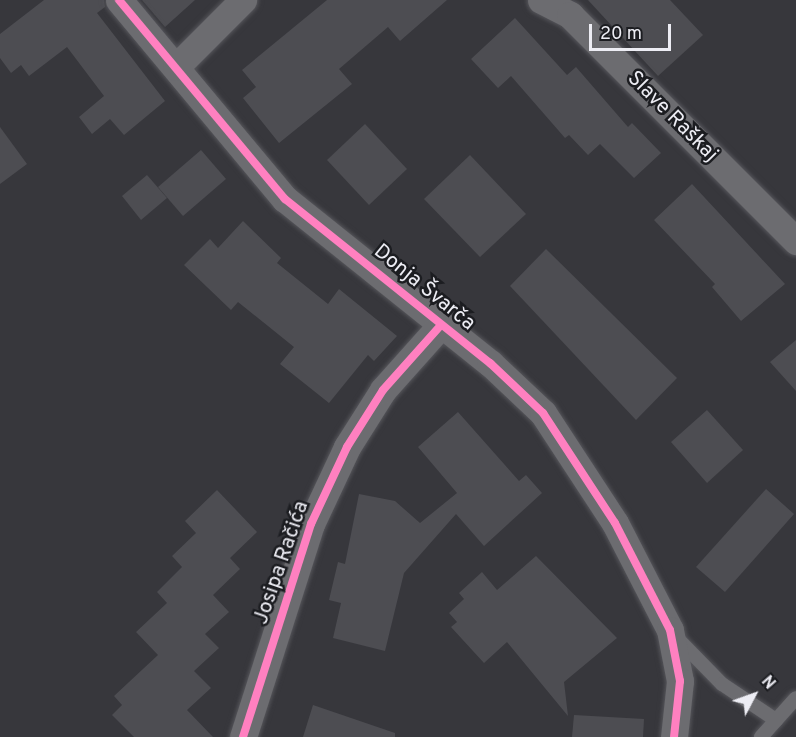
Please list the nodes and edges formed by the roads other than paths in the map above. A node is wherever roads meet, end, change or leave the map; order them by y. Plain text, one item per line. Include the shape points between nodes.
1 (119, 0) edge
2 (243, 0) edge
3 (541, 0) edge
4 (176, 67) junction
5 (796, 241) edge
6 (440, 326) junction
7 (670, 630) junction
8 (796, 698) edge
9 (776, 720) junction
10 (243, 737) edge
11 (674, 737) edge
12 (761, 737) edge

1 - 4 street, Donja Švarča
2 - 4 street
3 - 5 street, Slave Raškaj via 570,15
4 - 6 street, Donja Švarča via 285,199
6 - 7 street, Donja Švarča via 543,413 610,513
6 - 10 street, Josipa Račića via 383,390 347,447 311,524
7 - 9 lane via 722,684
7 - 11 street, Donja Švarča via 680,681
8 - 9 lane
9 - 12 lane

